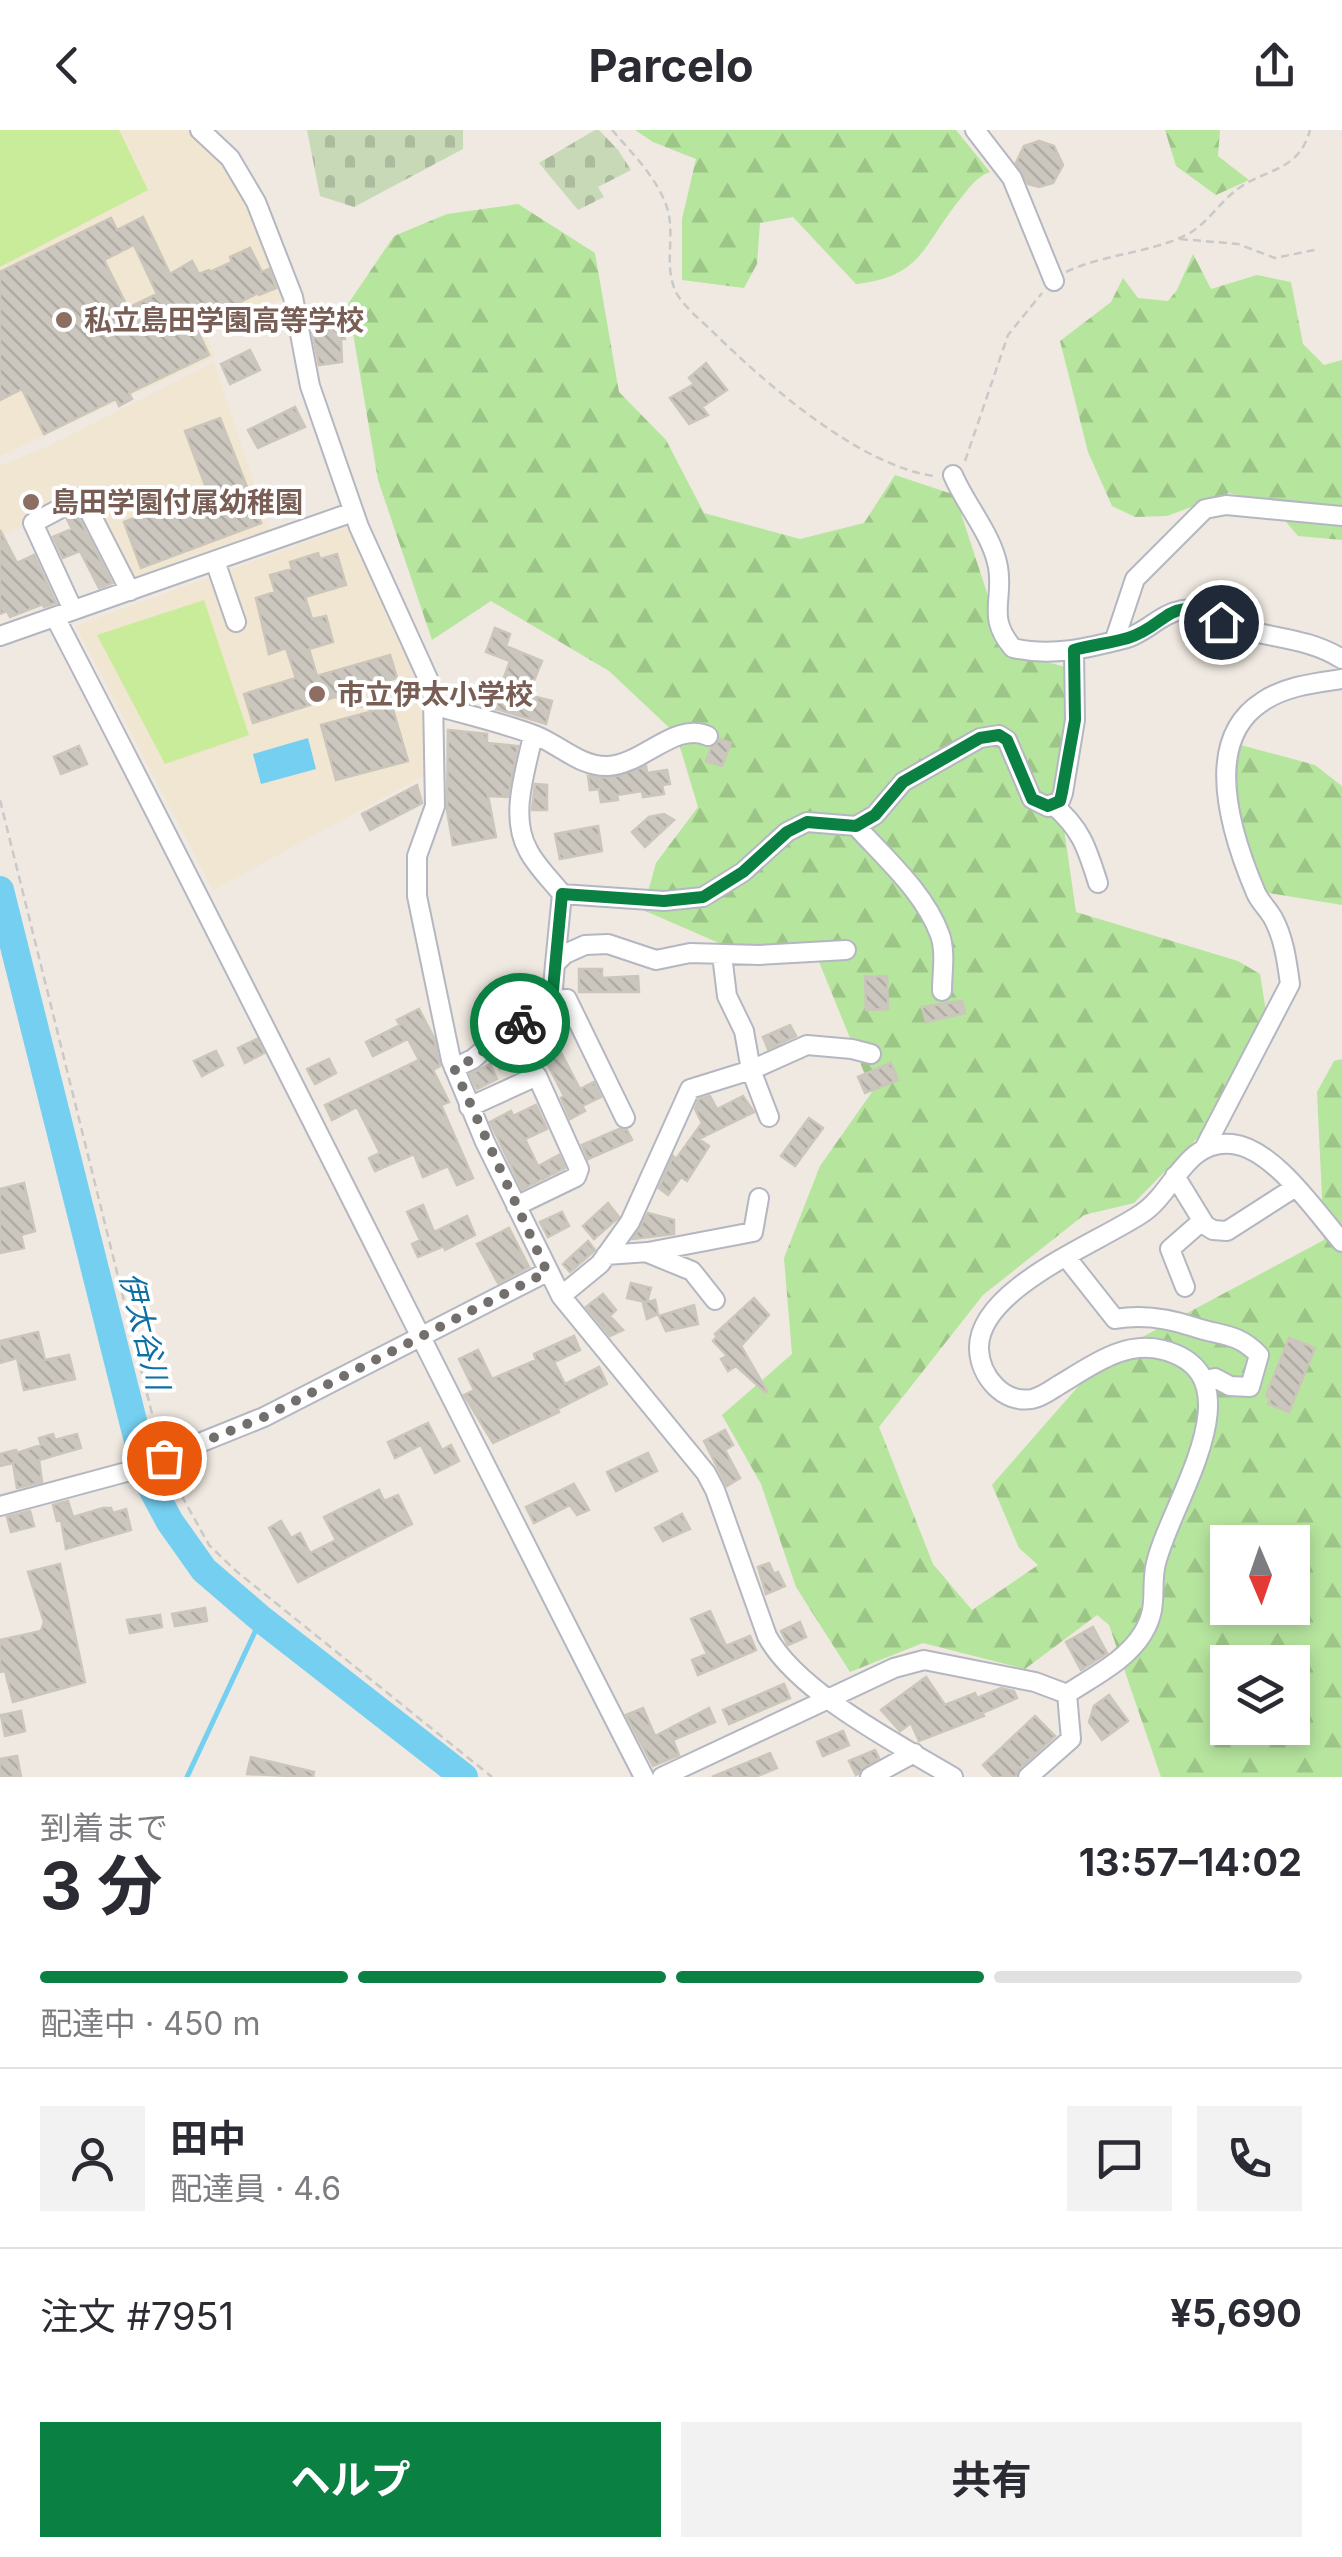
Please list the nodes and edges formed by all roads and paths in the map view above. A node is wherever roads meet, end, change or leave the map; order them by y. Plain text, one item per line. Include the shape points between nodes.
1 (200, 130) edge
2 (612, 130) edge
3 (975, 130) edge
4 (1310, 130) edge
5 (1178, 238) junction
6 (1320, 249) dead end
7 (1054, 280) junction
8 (953, 475) junction
9 (353, 512) junction
10 (1342, 516) edge
11 (215, 561) junction
12 (130, 591) junction
13 (64, 614) junction
14 (236, 622) dead end
15 (0, 636) edge
16 (1116, 638) junction
17 (1074, 650) junction
18 (1342, 659) edge
19 (1342, 679) edge
20 (433, 705) junction
21 (533, 735) junction
22 (708, 736) dead end
23 (0, 800) edge
24 (1052, 804) junction
25 (856, 826) junction
26 (1098, 883) dead end
27 (562, 894) junction
28 (846, 950) dead end
29 (722, 955) junction
30 (555, 964) junction
31 (942, 991) dead end
32 (552, 1000) junction
33 (871, 1054) dead end
34 (454, 1068) junction
35 (751, 1070) junction
36 (469, 1107) junction
37 (768, 1117) dead end
38 (624, 1118) dead end
39 (1204, 1148) junction
40 (1175, 1176) junction
41 (1294, 1188) junction
42 (759, 1198) dead end
43 (516, 1206) junction
44 (1202, 1222) junction
45 (1342, 1242) edge
46 (648, 1252) junction
47 (606, 1255) junction
48 (1066, 1257) junction
49 (547, 1272) junction
50 (1185, 1287) dead end
51 (560, 1296) junction
52 (715, 1300) dead end
53 (419, 1338) junction
54 (1204, 1380) junction
55 (162, 1459) junction
56 (0, 1506) edge
57 (1068, 1694) junction
58 (828, 1697) junction
59 (914, 1753) junction
60 (492, 1777) edge
61 (644, 1777) edge
62 (662, 1777) edge
63 (870, 1777) edge
64 (953, 1777) edge
65 (1028, 1777) edge

1 - 9 street via 230,158 256,202 293,298 314,400
2 - 8 path via 668,211 670,272 679,298 740,359 830,430 911,470
3 - 7 street via 1012,178
4 - 5 path via 1277,172 1241,186
5 - 6 path via 1238,244 1275,258
5 - 7 path via 1106,256
7 - 8 path via 1008,335 968,457
8 - 17 street via 998,568 996,613 1004,637 1013,648 1034,653
9 - 11 street
9 - 20 street via 429,681
10 - 16 street via 1205,508 1135,579
11 - 12 street
11 - 14 street
12 - 13 street
12 - 13 street via 82,497 33,523
13 - 15 street
13 - 53 street
16 - 17 street
16 - 18 street via 1128,638 1165,615 1199,609 1242,630 1267,632
17 - 24 street via 1075,720 1060,801
19 - 39 street via 1300,685 1260,703 1238,727 1228,755 1229,809 1256,895 1274,919 1290,984
20 - 21 street
20 - 34 street via 434,806 418,856 417,896
21 - 22 street via 582,762 605,766 648,754 676,734
21 - 27 street via 520,825 527,850
23 - 55 path
24 - 25 street via 1032,799 999,735 980,738 903,782
24 - 26 street via 1073,822
25 - 27 street via 807,822 703,897
25 - 31 street via 906,881 940,934
27 - 30 street
28 - 29 street
29 - 30 street via 656,960 608,944 585,946
29 - 35 street via 727,996 744,1031
30 - 32 street
32 - 34 street
32 - 38 street via 567,999
33 - 35 street via 807,1045
34 - 36 street
35 - 37 street
35 - 47 street via 690,1089 630,1222
36 - 43 street
36 - 43 street via 536,1076 544,1092 579,1169 576,1177
39 - 40 street
39 - 41 street via 1249,1147
40 - 44 street
40 - 48 street via 1145,1212
41 - 44 street via 1227,1231
41 - 45 street
42 - 46 street via 753,1232
43 - 49 street
44 - 50 street via 1170,1249
46 - 47 street
46 - 52 street via 692,1272
47 - 51 street
48 - 54 street via 1115,1320 1177,1319 1225,1332 1259,1355 1250,1387
48 - 54 street via 991,1312 978,1342 992,1384 1033,1399 1103,1358 1146,1348 1179,1356
49 - 51 street
49 - 53 street
51 - 58 street via 706,1473 772,1646 792,1671
53 - 55 street via 264,1417
53 - 61 street
54 - 57 street via 1204,1436 1155,1568 1152,1614 1129,1652
55 - 56 street
55 - 60 path via 192,1519 222,1558
57 - 58 street via 924,1660
57 - 65 street via 1070,1739
58 - 59 street
58 - 62 street
59 - 63 street
59 - 64 street

